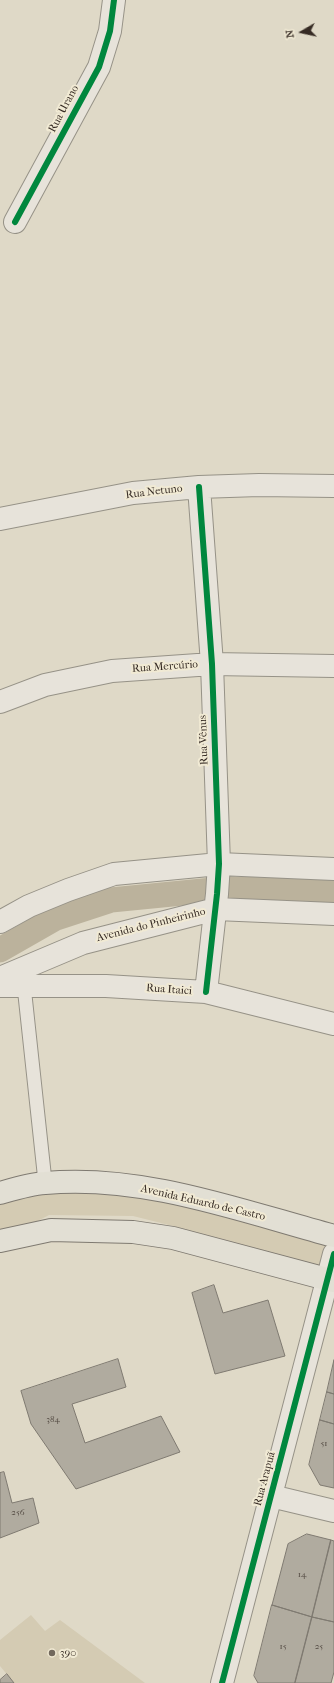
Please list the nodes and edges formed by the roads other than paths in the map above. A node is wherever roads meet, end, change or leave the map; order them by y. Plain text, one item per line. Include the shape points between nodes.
1 (114, 0) edge
2 (15, 222) dead end
3 (334, 486) edge
4 (199, 487) junction
5 (0, 519) edge
6 (212, 664) junction
7 (334, 666) edge
8 (0, 702) edge
9 (334, 869) edge
10 (218, 885) junction
11 (334, 914) edge
12 (0, 922) edge
13 (0, 978) edge
14 (0, 986) edge
15 (24, 986) junction
16 (206, 992) junction
17 (334, 1024) edge
18 (43, 1183) junction
19 (0, 1193) edge
20 (334, 1236) edge
21 (0, 1241) edge
22 (334, 1254) edge
23 (331, 1280) edge
24 (271, 1496) junction
25 (334, 1511) edge
26 (222, 1683) edge

1 - 2 street, Rua Urano via 110,31 99,67
3 - 4 street, Rua Netuno
4 - 5 street, Rua Netuno via 133,493
4 - 6 street, Rua Vênus
6 - 7 street, Rua Mercúrio
6 - 8 street, Rua Mercúrio via 112,671 45,685
6 - 10 street, Rua Vênus
9 - 10 street, Avenida do Pinheirinho
10 - 11 street, Avenida do Pinheirinho
10 - 12 street, Avenida do Pinheirinho via 114,874 42,900
10 - 13 street, Avenida do Pinheirinho
10 - 16 street, Rua Vênus
14 - 15 street, Rua Itaici
15 - 16 street, Rua Itaici via 106,986
15 - 18 lane via 44,1172
16 - 17 street, Rua Itaici
18 - 19 main road, Avenida Eduardo de Castro
18 - 20 main road, Avenida Eduardo de Castro via 98,1183 148,1188
21 - 23 main road via 51,1230 133,1232 173,1238
22 - 23 street, Rua Arapuã
23 - 24 street, Rua Arapuã
24 - 25 street
24 - 26 street, Rua Arapuã

